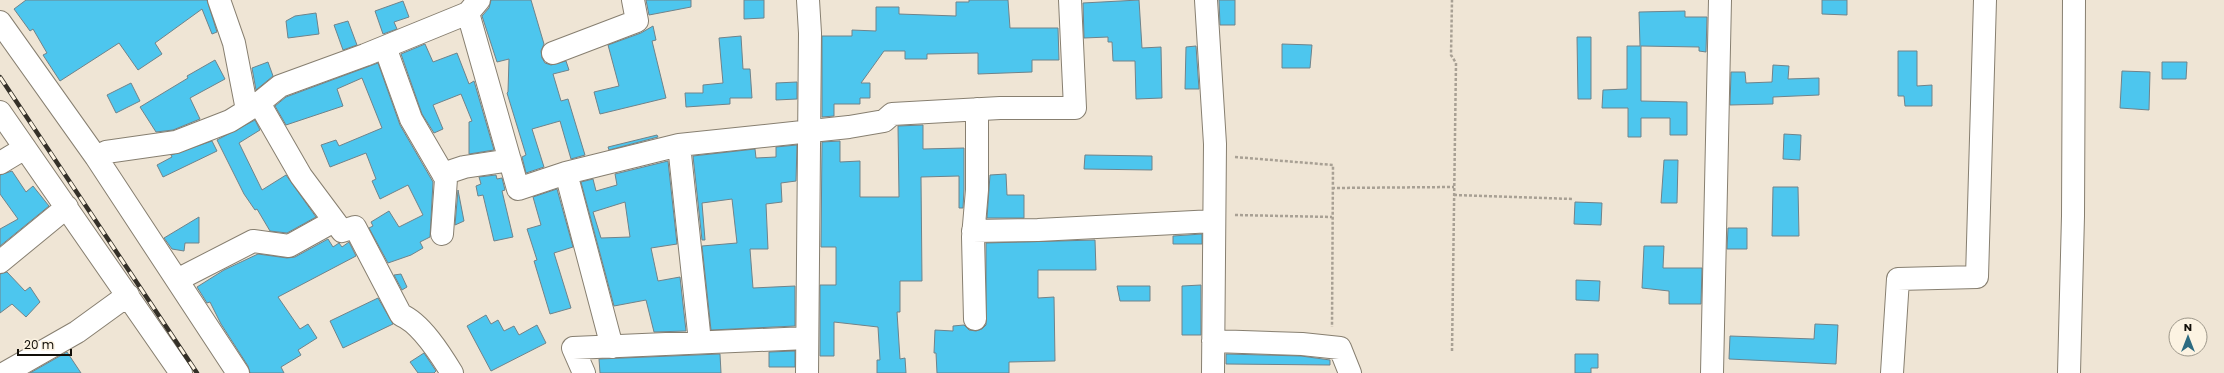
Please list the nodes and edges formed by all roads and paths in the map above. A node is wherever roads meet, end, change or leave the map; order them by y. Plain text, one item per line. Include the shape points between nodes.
1 (219, 0) edge
2 (633, 0) edge
3 (808, 0) edge
4 (1070, 0) edge
5 (1206, 0) edge
6 (1452, 0) edge
7 (1720, 0) edge
8 (1985, 0) edge
9 (2074, 0) edge
10 (473, 6) edge
11 (0, 22) edge
12 (385, 47) junction
13 (553, 53) dead end
14 (254, 106) junction
15 (977, 109) junction
16 (0, 112) edge
17 (808, 131) junction
18 (678, 145) junction
19 (25, 148) junction
20 (1215, 156) junction
21 (96, 157) junction
22 (510, 160) junction
23 (0, 164) edge
24 (566, 173) junction
25 (443, 174) junction
26 (1454, 187) junction
27 (1332, 188) junction
28 (1454, 195) junction
29 (1573, 199) dead end
30 (67, 207) junction
31 (1332, 217) junction
32 (1214, 218) junction
33 (334, 221) junction
34 (973, 231) junction
35 (442, 234) dead end
36 (0, 262) edge
37 (177, 280) junction
38 (128, 295) junction
39 (975, 319) dead end
40 (807, 338) junction
41 (1213, 341) junction
42 (700, 342) junction
43 (612, 347) junction
44 (1332, 348) junction
45 (1452, 351) dead end
46 (5, 373) edge
47 (181, 373) edge
48 (238, 373) edge
49 (452, 373) edge
50 (584, 373) edge
51 (807, 373) edge
52 (1213, 373) edge
53 (1350, 373) edge
54 (1712, 373) edge
55 (1892, 373) edge
56 (2069, 373) edge

1 - 14 street
2 - 13 street via 637,21
3 - 17 street
4 - 15 street via 1075,108
5 - 20 street
6 - 26 path via 1451,55 1456,63
7 - 54 street
8 - 55 street via 1977,277 1898,279
9 - 56 street
10 - 12 street
10 - 22 street
11 - 21 street
12 - 14 street via 280,86
12 - 25 street via 411,119
14 - 21 street via 230,121 176,142 106,152
14 - 33 street
15 - 17 street via 892,114 884,122
15 - 34 street via 977,190
16 - 19 street
17 - 18 street
17 - 40 street
18 - 24 street
18 - 42 street
19 - 23 street
19 - 30 street
20 - 27 path via 1333,165
20 - 32 street
21 - 37 street
22 - 24 street via 518,189
22 - 25 street via 464,167
24 - 43 street
25 - 35 street via 446,179
26 - 27 path
26 - 28 path
27 - 31 path
28 - 29 path
28 - 45 path
30 - 36 street
30 - 38 street
31 - 32 path
31 - 44 path
32 - 34 street via 1038,230
32 - 41 street
33 - 37 street via 289,246 253,241
33 - 49 street via 342,231 356,227 401,315 411,319
34 - 39 street
37 - 48 street
38 - 46 street via 77,332
38 - 47 street
40 - 42 street
40 - 51 street
41 - 44 street via 1302,344
41 - 52 street
42 - 43 street
43 - 50 street via 573,348
44 - 53 street via 1340,348

